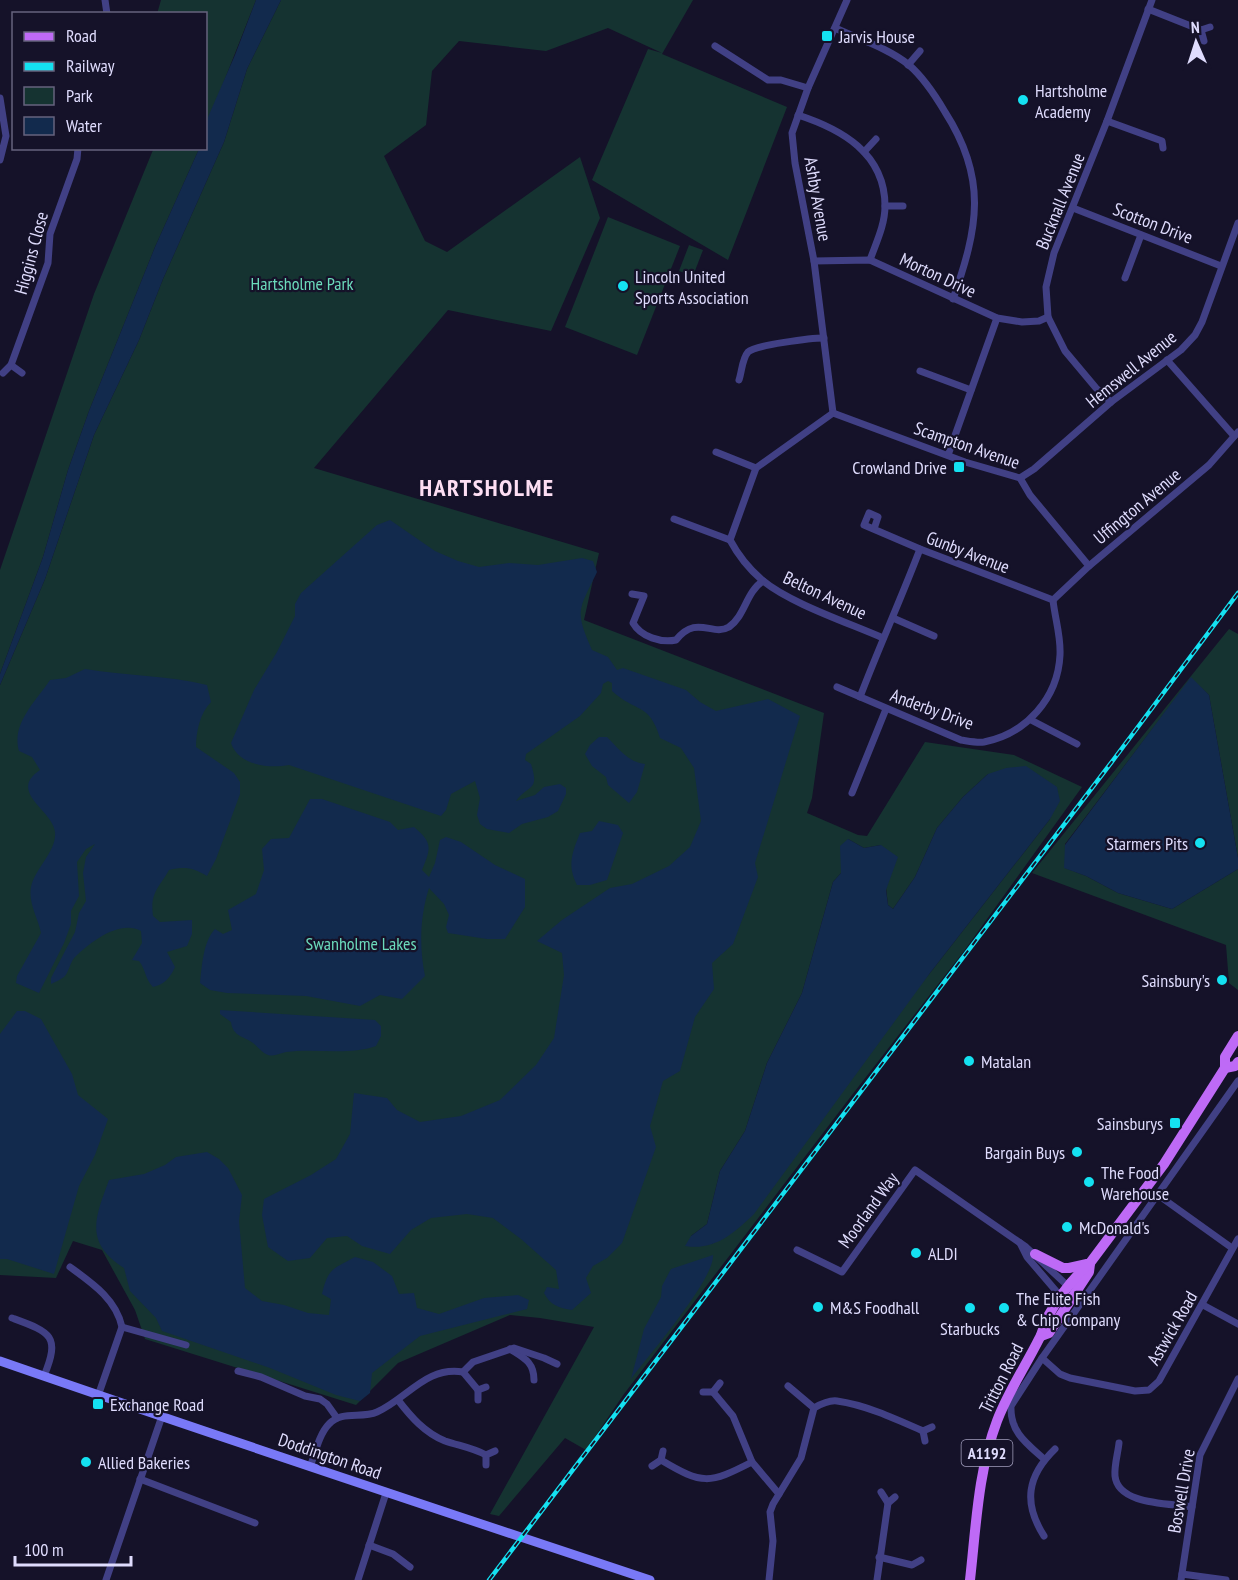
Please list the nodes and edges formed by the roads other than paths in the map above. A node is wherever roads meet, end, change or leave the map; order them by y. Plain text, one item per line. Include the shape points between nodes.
1 (847, 0) edge
2 (1152, 0) edge
3 (1148, 9) junction
4 (1210, 27) dead end
5 (835, 28) junction
6 (1201, 30) junction
7 (1204, 41) dead end
8 (715, 46) dead end
9 (920, 51) dead end
10 (908, 65) junction
11 (808, 88) junction
12 (0, 98) edge
13 (798, 115) junction
14 (1107, 121) junction
15 (1169, 135) dead end
16 (10, 137) edge
17 (876, 139) dead end
18 (78, 150) edge
19 (864, 152) junction
20 (0, 160) edge
21 (885, 206) junction
22 (903, 206) dead end
23 (1073, 208) junction
24 (1238, 224) edge
25 (1141, 235) junction
26 (870, 260) junction
27 (814, 261) junction
28 (1221, 266) junction
29 (1125, 278) dead end
30 (953, 299) junction
31 (997, 318) junction
32 (1048, 318) junction
33 (824, 338) junction
34 (1167, 360) junction
35 (11, 365) junction
36 (920, 371) dead end
37 (3, 373) dead end
38 (22, 373) dead end
39 (740, 380) dead end
40 (971, 390) junction
41 (1110, 402) junction
42 (833, 413) junction
43 (1236, 434) edge
44 (716, 452) dead end
45 (948, 455) junction
46 (756, 468) junction
47 (1020, 478) junction
48 (674, 519) dead end
49 (874, 529) dead end
50 (730, 540) junction
51 (920, 549) junction
52 (1089, 566) junction
53 (763, 581) junction
54 (632, 594) dead end
55 (1053, 600) junction
56 (893, 618) junction
57 (934, 636) dead end
58 (883, 638) junction
59 (837, 687) dead end
60 (860, 697) junction
61 (886, 709) junction
62 (1031, 720) junction
63 (1077, 744) dead end
64 (852, 794) dead end
65 (1236, 1034) edge
66 (1238, 1062) edge
67 (1225, 1068) junction
68 (1237, 1082) edge
69 (1158, 1195) junction
70 (1238, 1239) edge
71 (1020, 1243) junction
72 (1232, 1248) junction
73 (797, 1250) dead end
74 (1035, 1254) junction
75 (1090, 1263) junction
76 (70, 1268) dead end
77 (1072, 1290) junction
78 (1064, 1300) junction
79 (1203, 1305) junction
80 (12, 1318) dead end
81 (1238, 1324) edge
82 (122, 1327) junction
83 (186, 1345) dead end
84 (510, 1349) junction
85 (1041, 1358) junction
86 (0, 1361) edge
87 (557, 1364) dead end
88 (237, 1371) dead end
89 (463, 1372) junction
90 (44, 1376) junction
91 (534, 1380) dead end
92 (720, 1383) dead end
93 (1237, 1383) edge
94 (788, 1386) dead end
95 (486, 1387) dead end
96 (478, 1390) junction
97 (704, 1392) dead end
98 (713, 1392) junction
99 (99, 1393) junction
100 (398, 1400) junction
101 (478, 1400) dead end
102 (814, 1408) junction
103 (162, 1416) junction
104 (337, 1418) junction
105 (932, 1427) dead end
106 (923, 1431) junction
107 (925, 1441) dead end
108 (1119, 1443) dead end
109 (1055, 1449) dead end
110 (495, 1451) dead end
111 (663, 1451) dead end
112 (486, 1455) junction
113 (1044, 1459) junction
114 (661, 1460) junction
115 (752, 1462) junction
116 (486, 1465) dead end
117 (651, 1466) dead end
118 (310, 1467) junction
119 (140, 1479) junction
120 (881, 1492) dead end
121 (386, 1494) junction
122 (779, 1494) junction
123 (895, 1497) dead end
124 (888, 1503) junction
125 (1192, 1507) junction
126 (255, 1523) dead end
127 (1044, 1536) dead end
128 (369, 1545) junction
129 (879, 1557) junction
130 (921, 1560) dead end
131 (912, 1565) junction
132 (410, 1567) dead end
133 (918, 1570) dead end
134 (1182, 1577) edge
135 (637, 1578) edge
136 (106, 1580) edge
137 (358, 1580) edge
138 (650, 1580) edge
139 (769, 1580) edge
140 (877, 1580) edge
141 (970, 1580) edge
142 (1226, 1580) edge

1 - 5 street, Ashby Avenue
2 - 3 street, Bucknall Avenue
3 - 6 street
3 - 14 street, Bucknall Avenue
4 - 6 street
5 - 10 street
5 - 11 street, Ashby Avenue
6 - 7 street
8 - 11 street via 768,80
9 - 10 street
10 - 30 street via 930,87 952,122 975,187 971,241
11 - 13 street, Ashby Avenue
12 - 16 street
13 - 19 street via 831,127
13 - 27 street, Ashby Avenue via 792,133 795,163
14 - 15 street via 1163,144
14 - 23 street, Bucknall Avenue
16 - 20 street
17 - 19 street
18 - 35 street, Higgins Close via 50,234 48,263
19 - 21 street via 879,177
21 - 22 street
21 - 26 street
23 - 25 street, Scotton Drive
23 - 32 street, Bucknall Avenue via 1054,253 1046,287
24 - 28 street, Hemswell Avenue
25 - 28 street, Scotton Drive
25 - 29 street
26 - 27 street, Morton Drive
26 - 30 street, Morton Drive
27 - 33 street, Ashby Avenue
28 - 34 street, Hemswell Avenue via 1195,335
30 - 31 street, Morton Drive
31 - 32 street, Morton Drive via 1022,322
31 - 40 street
32 - 41 street, Bucknall Avenue via 1065,351
33 - 39 street via 751,350 746,354
33 - 42 street, Ashby Avenue
34 - 41 street, Hemswell Avenue
34 - 43 street
35 - 37 street, Higgins Close
35 - 38 street
36 - 40 street
40 - 45 street
41 - 47 street, Hemswell Avenue
42 - 45 street, Scampton Avenue
42 - 46 street
43 - 52 street, Uffington Avenue via 1209,465
44 - 46 street
45 - 47 street, Scampton Avenue
46 - 50 street
47 - 52 street, Scampton Avenue
48 - 50 street
49 - 51 street, Gunby Avenue
50 - 53 street, Belton Avenue via 740,559
51 - 55 street, Gunby Avenue
51 - 56 street
52 - 55 street, Uffington Avenue
53 - 54 street via 755,586 728,627 694,627 676,640 665,642 637,629 633,623 644,597
53 - 58 street, Belton Avenue
55 - 62 street, Anderby Drive via 1060,658 1044,705
56 - 57 street
56 - 58 street
58 - 60 street
59 - 60 street, Anderby Drive
60 - 61 street, Anderby Drive
61 - 62 street, Anderby Drive via 961,740 983,742
61 - 64 street
62 - 63 street
65 - 67 main road via 1225,1057
66 - 67 main road
67 - 75 main road via 1164,1164
68 - 69 street
69 - 72 street
69 - 85 street
70 - 72 street, Astwick Road
71 - 73 street, Moorland Way via 915,1170 842,1272
71 - 74 street, Moorland Way
71 - 78 street, Moorland Way via 1027,1257
72 - 79 street, Astwick Road
74 - 75 main road via 1069,1268
74 - 77 street, Moorland Way
75 - 77 main road, Tritton Road via 1077,1274
76 - 82 street via 107,1298
77 - 78 main road, Tritton Road
78 - 141 main road, Tritton Road / A1192 via 1047,1319 990,1440
79 - 81 street
79 - 85 street, Astwick Road via 1159,1381 1149,1390 1135,1392 1070,1378
80 - 90 street via 36,1327 52,1344 53,1354
82 - 83 street
82 - 99 street
84 - 87 street
84 - 89 street via 473,1362
84 - 91 street via 531,1364
85 - 113 street via 1010,1409 1019,1437
86 - 90 main road, Doddington Road
88 - 104 street via 320,1399
89 - 96 street
89 - 100 street via 433,1375
90 - 99 main road, Doddington Road
92 - 98 street
93 - 125 street, Boswell Drive via 1200,1455
94 - 102 street
95 - 96 street
96 - 101 street
97 - 98 street
98 - 115 street via 733,1416
99 - 103 main road, Doddington Road
100 - 104 street via 371,1414
100 - 112 street via 425,1430
102 - 106 street via 836,1401
102 - 122 street via 801,1458
103 - 118 main road, Doddington Road
103 - 119 street
104 - 118 street via 327,1426
105 - 106 street
106 - 107 street
108 - 125 street via 1115,1474 1123,1492 1133,1498
109 - 113 street
110 - 112 street
111 - 114 street
112 - 116 street
113 - 127 street via 1034,1479 1031,1504 1033,1518
114 - 115 street via 706,1479 723,1477
114 - 117 street
115 - 122 street
118 - 121 main road, Doddington Road
119 - 126 street
119 - 136 street
120 - 124 street
121 - 128 street
121 - 135 main road, Doddington Road
122 - 139 street via 770,1512 773,1540
123 - 124 street
124 - 129 street
125 - 134 street, Boswell Drive
128 - 132 street via 393,1554
128 - 137 street
129 - 131 street
129 - 140 street
130 - 131 street
131 - 133 street
134 - 142 street
135 - 138 main road, Doddington Road

